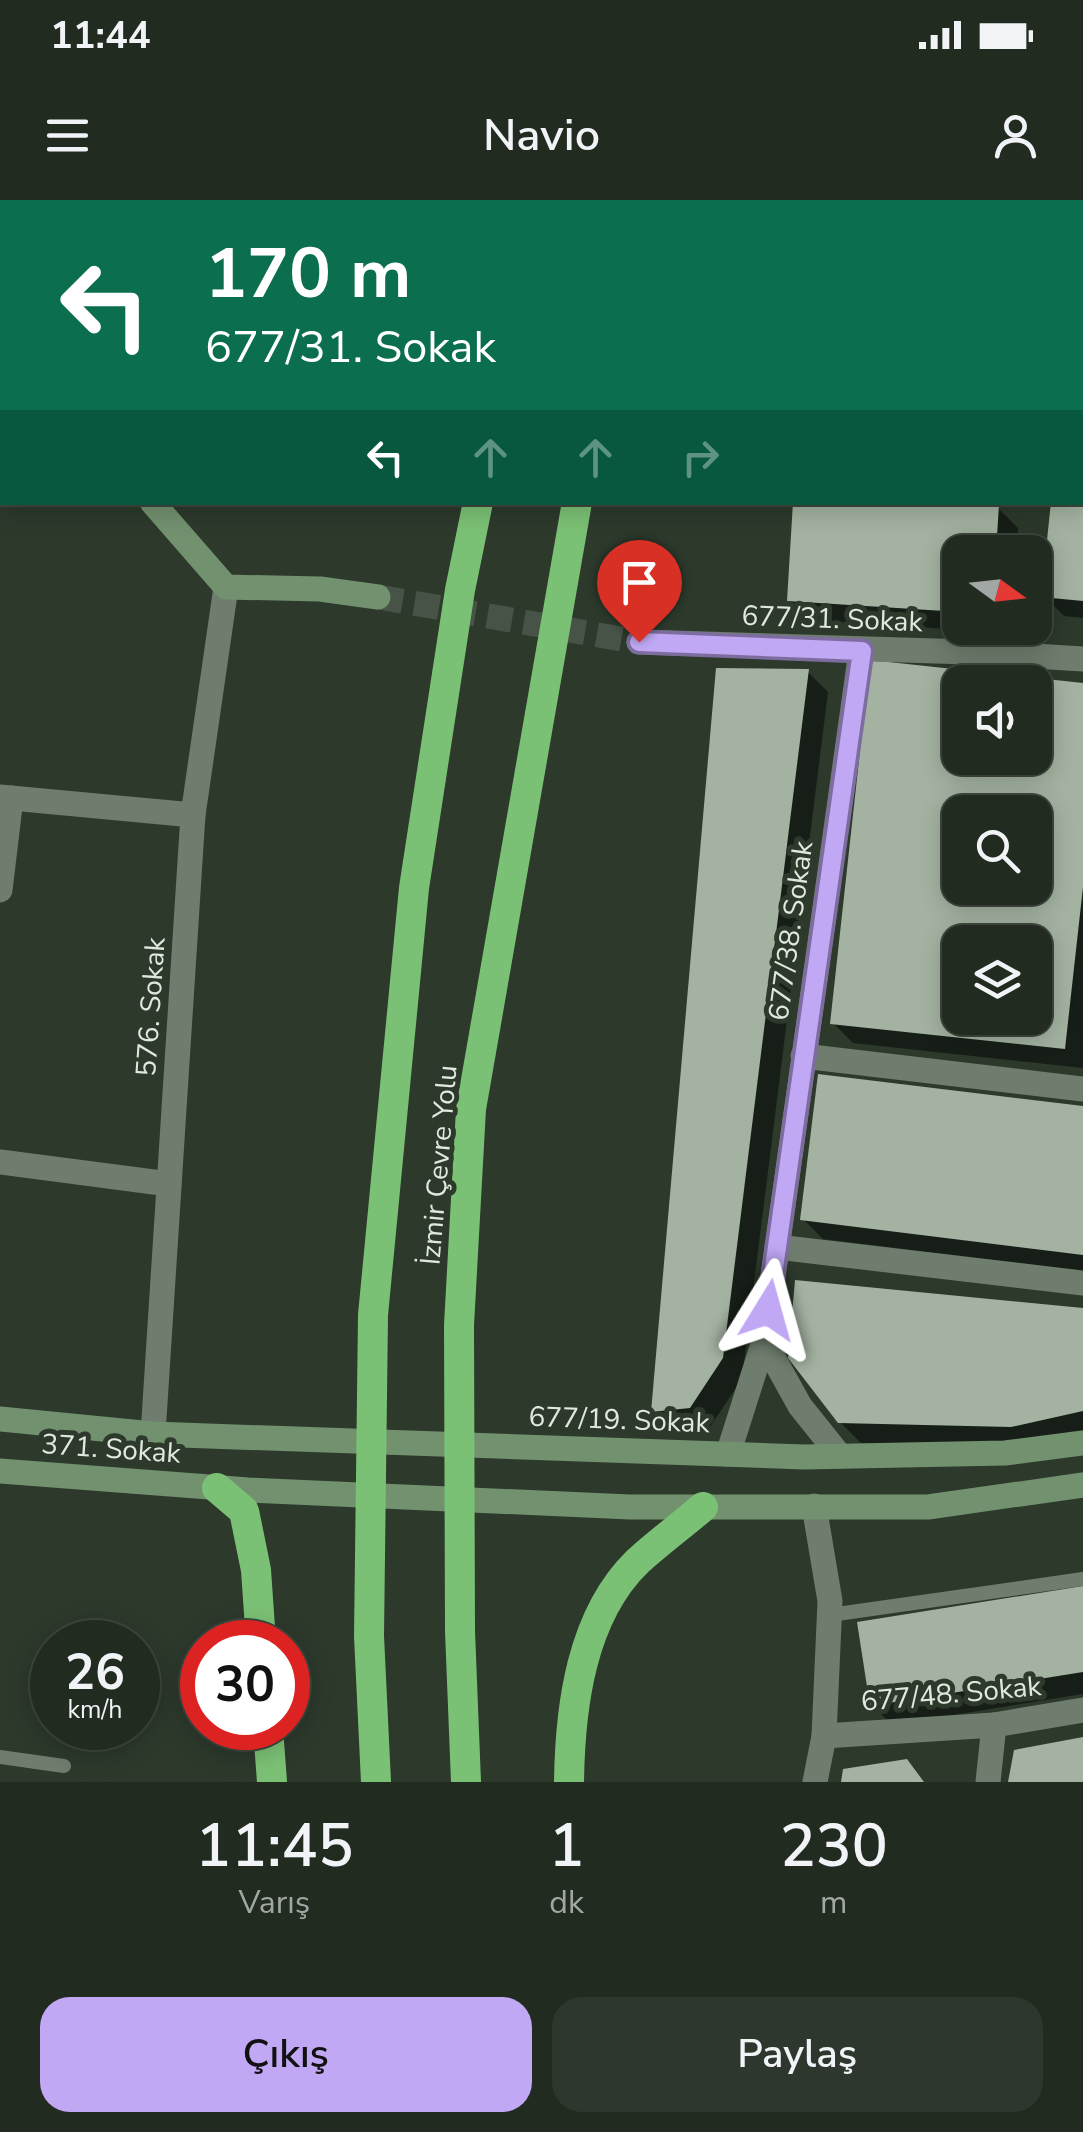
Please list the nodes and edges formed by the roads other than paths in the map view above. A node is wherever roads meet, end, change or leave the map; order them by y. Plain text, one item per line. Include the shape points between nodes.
1 (155, 505) edge
2 (477, 505) edge
3 (577, 505) edge
4 (226, 587) junction
5 (378, 597) tunnel mouth
6 (639, 642) tunnel mouth
7 (862, 651) junction
8 (1083, 659) edge
9 (5, 798) edge
10 (193, 815) junction
11 (0, 890) edge
12 (803, 1056) junction
13 (1083, 1089) edge
14 (0, 1162) edge
15 (170, 1184) junction
16 (777, 1247) junction
17 (1083, 1282) edge
18 (764, 1342) junction
19 (0, 1418) edge
20 (153, 1434) junction
21 (1083, 1442) edge
22 (728, 1454) junction
23 (840, 1456) junction
24 (0, 1471) edge
25 (1083, 1485) edge
26 (217, 1488) junction
27 (814, 1506) junction
28 (703, 1507) junction
29 (1083, 1579) edge
30 (830, 1615) junction
31 (259, 1620) edge
32 (1083, 1710) edge
33 (994, 1725) junction
34 (824, 1736) junction
35 (270, 1750) edge
36 (0, 1757) edge
37 (64, 1766) dead end
38 (272, 1782) edge
39 (376, 1782) edge
40 (466, 1782) edge
41 (569, 1782) edge
42 (815, 1782) edge
43 (988, 1782) edge

1 - 4 main road
2 - 39 highway, İzmir Çevre Yolu via 414,888 372,1316 369,1636
3 - 40 highway, İzmir Çevre Yolu via 471,1109 459,1325
4 - 5 main road
4 - 10 street, 576. Sokak
6 - 7 street, 677/31. Sokak
7 - 8 street, 677/31. Sokak
7 - 12 street, 677/38. Sokak
9 - 10 street
9 - 11 street
10 - 15 street, 576. Sokak
12 - 13 street
12 - 16 street, 677/38. Sokak
14 - 15 street
15 - 20 street, 576. Sokak
16 - 17 street
16 - 18 street, 677/38. Sokak
18 - 22 street, 677/38. Sokak
18 - 23 street via 800,1406
19 - 20 main road, 371. Sokak
20 - 22 main road, 677/19. Sokak
21 - 23 main road, 677/19. Sokak via 1005,1452
22 - 23 main road, 677/19. Sokak
24 - 26 main road, 371. Sokak
25 - 27 main road via 928,1507
26 - 28 main road
26 - 31 highway via 244,1511
27 - 28 main road
27 - 30 street
28 - 41 highway via 636,1563 595,1621 570,1726
29 - 30 lane
30 - 34 street
32 - 33 street, 677/48. Sokak
33 - 34 street, 677/48. Sokak
33 - 43 street
34 - 42 street
35 - 38 highway
36 - 37 lane

